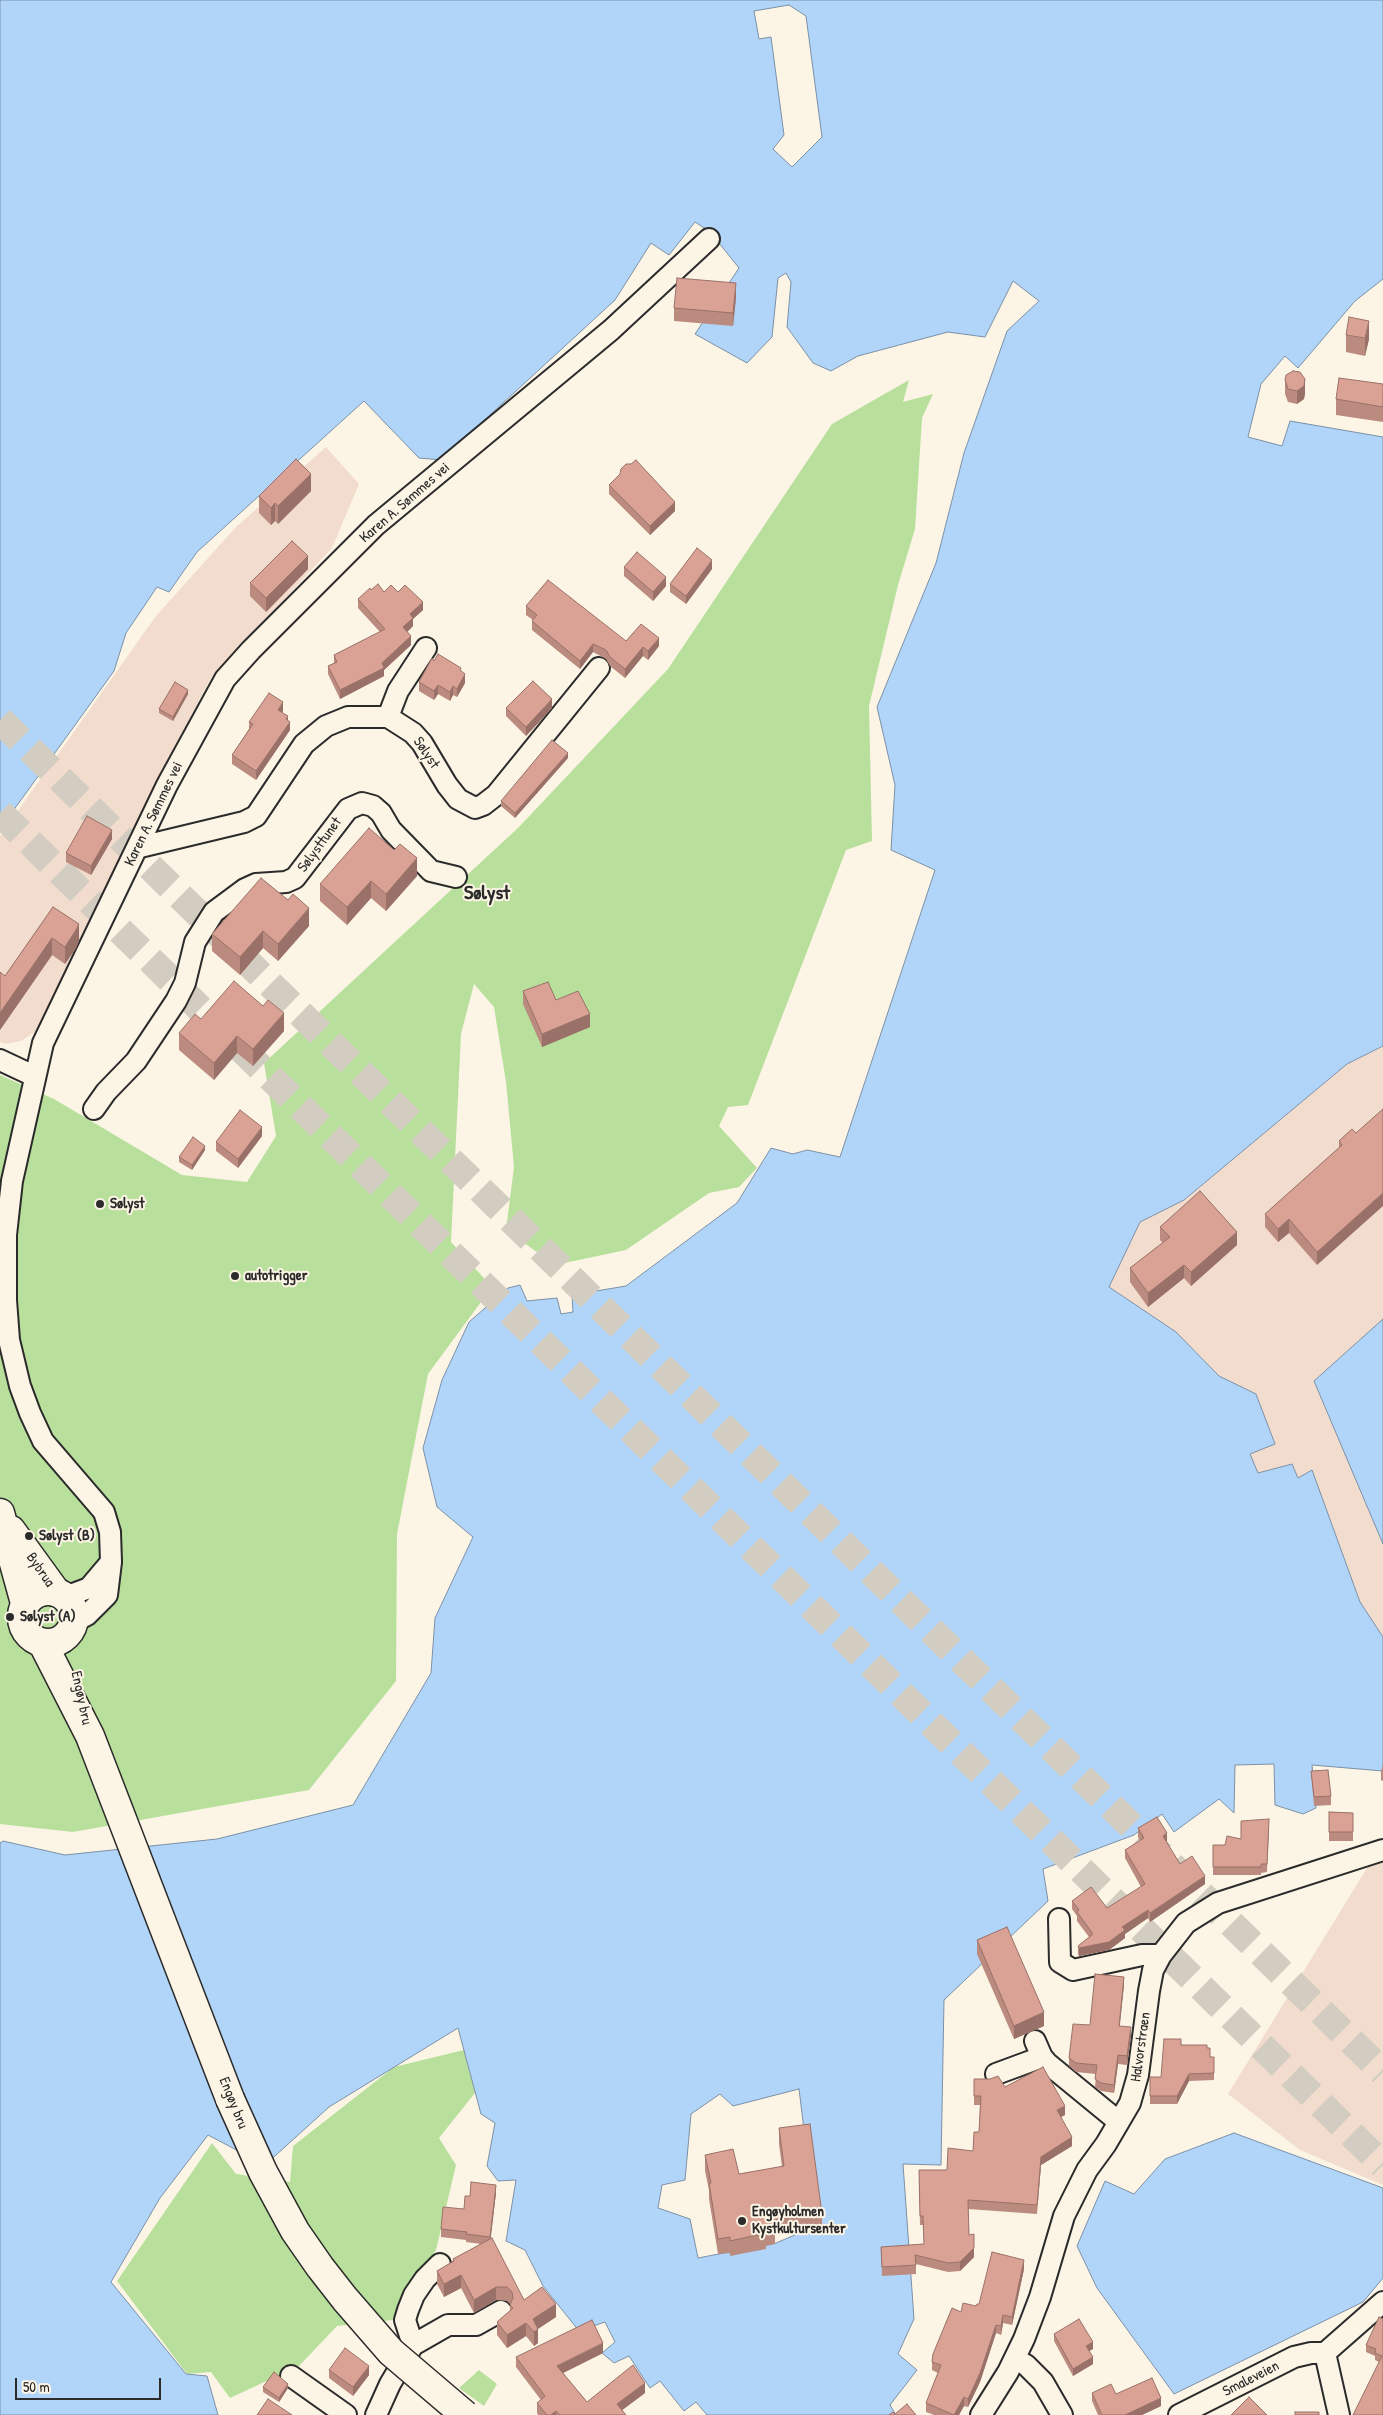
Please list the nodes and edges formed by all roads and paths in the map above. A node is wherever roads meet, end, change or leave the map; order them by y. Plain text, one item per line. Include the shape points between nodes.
1 (709, 239) dead end
2 (426, 648) dead end
3 (599, 668) dead end
4 (388, 717) junction
5 (140, 846) junction
6 (456, 877) dead end
7 (0, 1060) edge
8 (34, 1076) junction
9 (94, 1109) dead end
10 (2, 1517) edge
11 (111, 1562) junction
12 (60, 1594) junction
13 (25, 1603) junction
14 (63, 1646) junction
15 (1383, 1850) edge
16 (1059, 1919) dead end
17 (1161, 1955) junction
18 (996, 2074) dead end
19 (1119, 2122) junction
20 (440, 2264) dead end
21 (1383, 2302) edge
22 (501, 2311) dead end
23 (413, 2345) junction
24 (1325, 2353) junction
25 (1015, 2359) junction
26 (291, 2376) dead end
27 (346, 2415) edge
28 (376, 2415) edge
29 (465, 2415) edge
30 (980, 2415) edge
31 (1062, 2415) edge
32 (1179, 2415) edge
33 (1339, 2415) edge

1 - 5 street, Karen A. Sømmes vei via 611,330 376,525 251,650 226,679 192,738
2 - 4 street via 398,691
3 - 4 street, Sølyst via 496,795 475,808 466,805 452,792 413,733
4 - 5 street via 348,717 326,726 304,744 256,816 244,822
5 - 8 street, Karen A. Sømmes vei via 43,1043
6 - 9 street, Sølysttunet via 431,871 391,830 373,806 362,803 348,809 295,878 286,882 256,884 214,912 195,942 185,983 176,1001 136,1061
7 - 8 street
8 - 11 street, Karen A. Sømmes vei via 12,1181 6,1235 10,1340 20,1386 43,1441 104,1512 110,1532
10 - 12 main road, Bybrua
10 - 13 main road, Bybrua
11 - 12 street via 89,1588
11 - 14 street, Karen A. Sømmes vei via 107,1595 86,1615
12 - 13 main road via 38,1592
12 - 14 main road via 73,1608
13 - 14 main road via 21,1620 35,1641
14 - 29 main road, Engøy bru, bridge via 71,1702 90,1736 230,2099 263,2172 320,2267 371,2329 403,2362
15 - 17 street, Halvorstraen via 1218,1903 1186,1924
16 - 17 street via 1060,1962 1073,1970 1142,1955
17 - 19 street, Halvorstraen via 1149,1991 1137,2082
18 - 19 street via 1038,2049
19 - 25 street, Halvorstraen via 1087,2170 1064,2216 1040,2297
20 - 23 street via 425,2279 408,2310 405,2320
21 - 24 street
22 - 23 street via 476,2325 448,2325
23 - 28 street
24 - 32 street, Smaleveien via 1294,2357
24 - 33 street
25 - 30 street, Halvorstraen
25 - 31 street via 1039,2377
26 - 27 street

